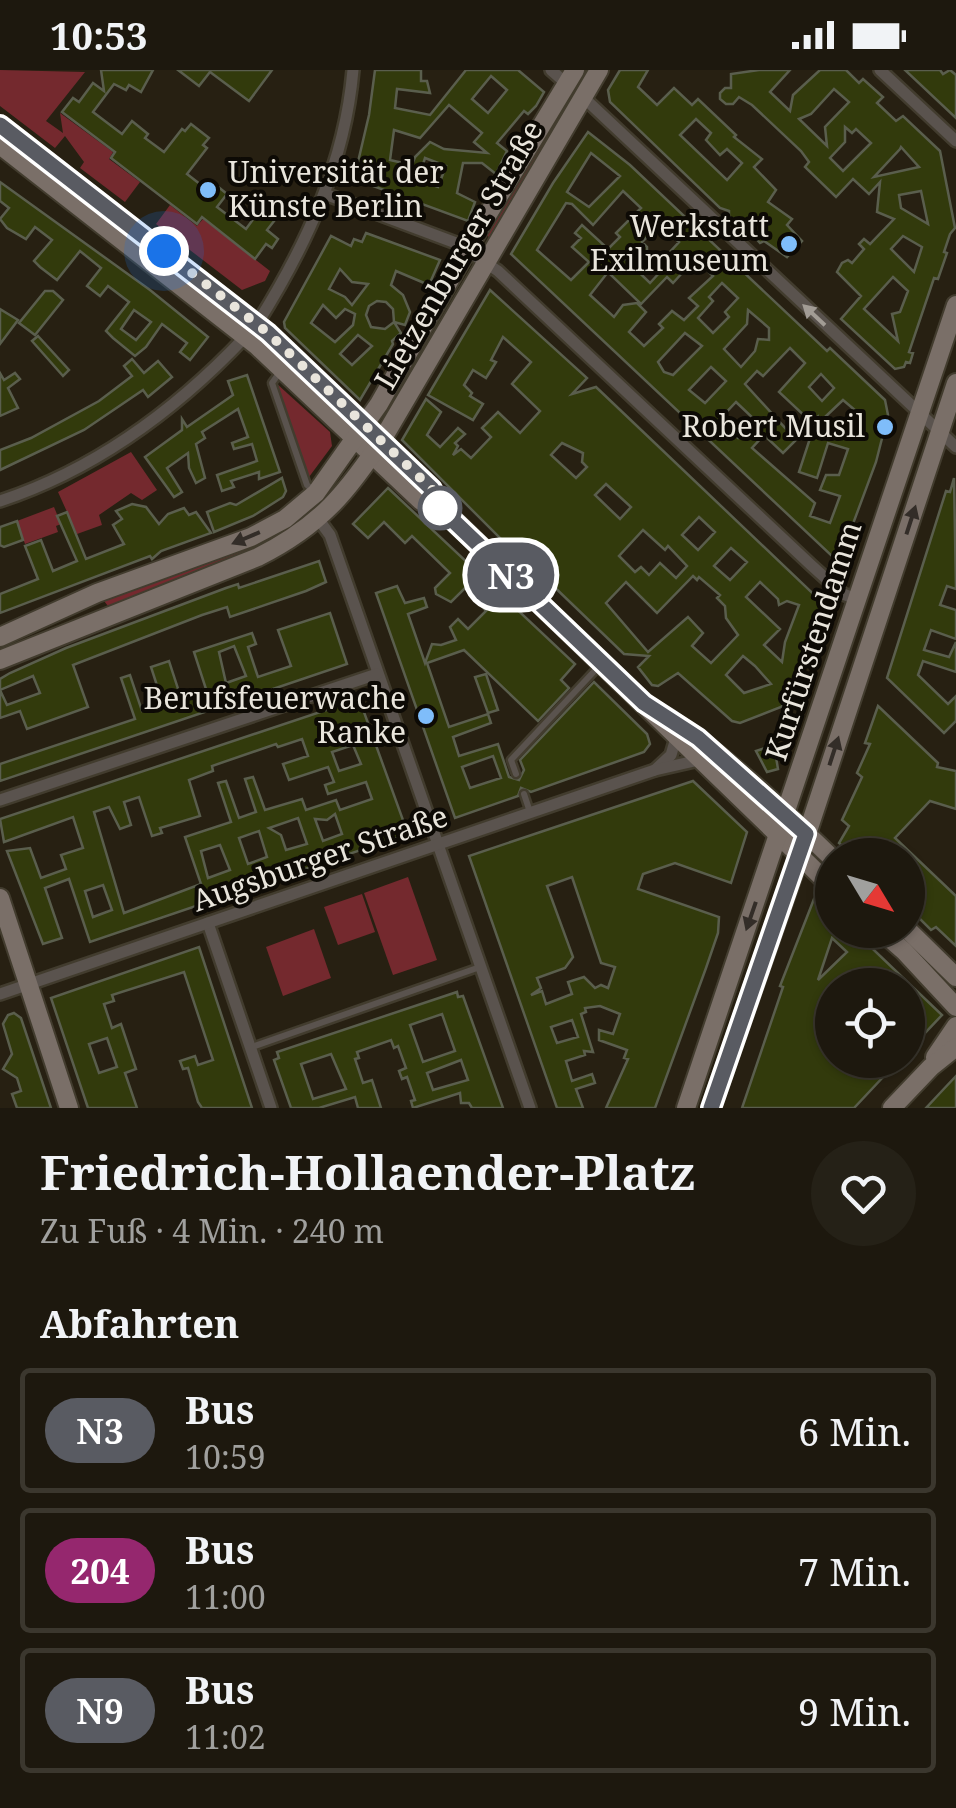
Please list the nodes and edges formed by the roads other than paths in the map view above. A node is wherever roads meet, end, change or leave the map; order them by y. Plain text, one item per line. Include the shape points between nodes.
1 (353, 70) edge
2 (551, 70) edge
3 (599, 70) edge
4 (880, 70) edge
5 (571, 77) edge
6 (583, 97) junction
7 (0, 125) edge
8 (956, 141) edge
9 (0, 145) edge
10 (325, 194) junction
11 (113, 221) junction
12 (467, 250) junction
13 (488, 264) junction
14 (956, 305) edge
15 (251, 330) junction
16 (283, 369) junction
17 (956, 383) edge
18 (918, 412) junction
19 (361, 432) junction
20 (940, 432) junction
21 (377, 447) junction
22 (956, 447) edge
23 (316, 493) junction
24 (0, 501) edge
25 (296, 511) junction
26 (319, 520) junction
27 (97, 594) junction
28 (856, 599) junction
29 (104, 616) junction
30 (0, 637) edge
31 (0, 660) edge
32 (602, 663) junction
33 (377, 674) junction
34 (823, 702) junction
35 (644, 703) junction
36 (848, 710) junction
37 (676, 738) junction
38 (699, 760) junction
39 (655, 770) junction
40 (516, 774) dead end
41 (524, 794) dead end
42 (0, 800) edge
43 (786, 814) junction
44 (531, 815) junction
45 (806, 834) junction
46 (778, 836) junction
47 (815, 842) edge
48 (438, 846) junction
49 (798, 856) junction
50 (815, 871) edge
51 (0, 898) edge
52 (208, 923) junction
53 (925, 947) edge
54 (900, 948) edge
55 (480, 967) junction
56 (956, 977) edge
57 (28, 984) junction
58 (0, 994) edge
59 (956, 1007) edge
60 (956, 1026) edge
61 (251, 1047) junction
62 (956, 1047) edge
63 (701, 1066) junction
64 (931, 1067) junction
65 (722, 1074) junction
66 (69, 1108) edge
67 (271, 1108) edge
68 (530, 1108) edge
69 (686, 1108) edge
70 (711, 1108) edge
71 (892, 1108) edge

1 - 10 street via 346,124
2 - 5 street
3 - 6 main road, Lietzenburger Straße
4 - 8 street
5 - 12 main road, Lietzenburger Straße
6 - 13 main road, Lietzenburger Straße
18 -> 6 street
7 - 11 main road
9 - 11 main road
10 - 12 street
10 - 15 street via 282,284
11 - 15 main road
12 - 13 street
12 - 19 main road, Lietzenburger Straße
13 - 21 main road, Lietzenburger Straße
13 - 28 street via 843,594
14 - 18 main road, Kurfürstendamm
15 - 16 main road
15 - 19 main road
15 - 24 street via 190,392 122,444
16 - 19 main road
16 - 23 lane via 272,383 306,484
17 - 20 main road, Kurfürstendamm
18 - 20 street
18 - 28 main road, Kurfürstendamm
19 - 21 main road
19 - 23 main road, Lietzenburger Straße
20 - 22 street
36 -> 20 main road, Kurfürstendamm
21 - 26 main road, Lietzenburger Straße
21 - 32 main road via 432,489 437,504
23 - 25 main road, Lietzenburger Straße
25 - 26 lane via 304,523
25 -> 27 main road, Lietzenburger Straße via 251,537
26 - 29 main road, Lietzenburger Straße via 258,557
26 - 33 street via 330,535
27 - 29 lane
27 - 30 main road, Lietzenburger Straße
28 - 34 main road, Kurfürstendamm
29 - 31 main road, Lietzenburger Straße
32 - 35 main road
32 - 40 lane via 511,760
33 - 42 street
33 - 48 street
34 - 36 lane
34 - 43 main road, Kurfürstendamm
35 - 37 main road
35 - 43 main road via 698,738
45 -> 36 main road, Kurfürstendamm
37 - 38 main road
37 - 39 street via 672,754
38 - 39 street, Augsburger Straße
38 - 46 main road
39 - 44 street, Augsburger Straße
41 - 44 lane
43 - 45 main road
43 - 46 main road, Kurfürstendamm
44 - 48 street, Augsburger Straße
45 - 47 main road
45 - 49 main road, Kurfürstendamm
46 - 49 main road
46 -> 63 main road, Kurfürstendamm
48 - 52 street, Augsburger Straße
48 - 55 street
49 - 50 main road
49 - 65 main road, Kurfürstendamm
51 - 57 main road
52 - 57 street, Augsburger Straße
52 - 61 street
53 - 56 main road
54 - 59 main road
55 - 61 lane
55 - 68 street
57 - 58 street, Augsburger Straße
57 - 66 main road
60 - 64 main road
61 - 67 street
62 - 64 main road
63 - 65 lane
63 - 69 main road, Kurfürstendamm
64 - 71 main road
65 - 70 main road, Kurfürstendamm

